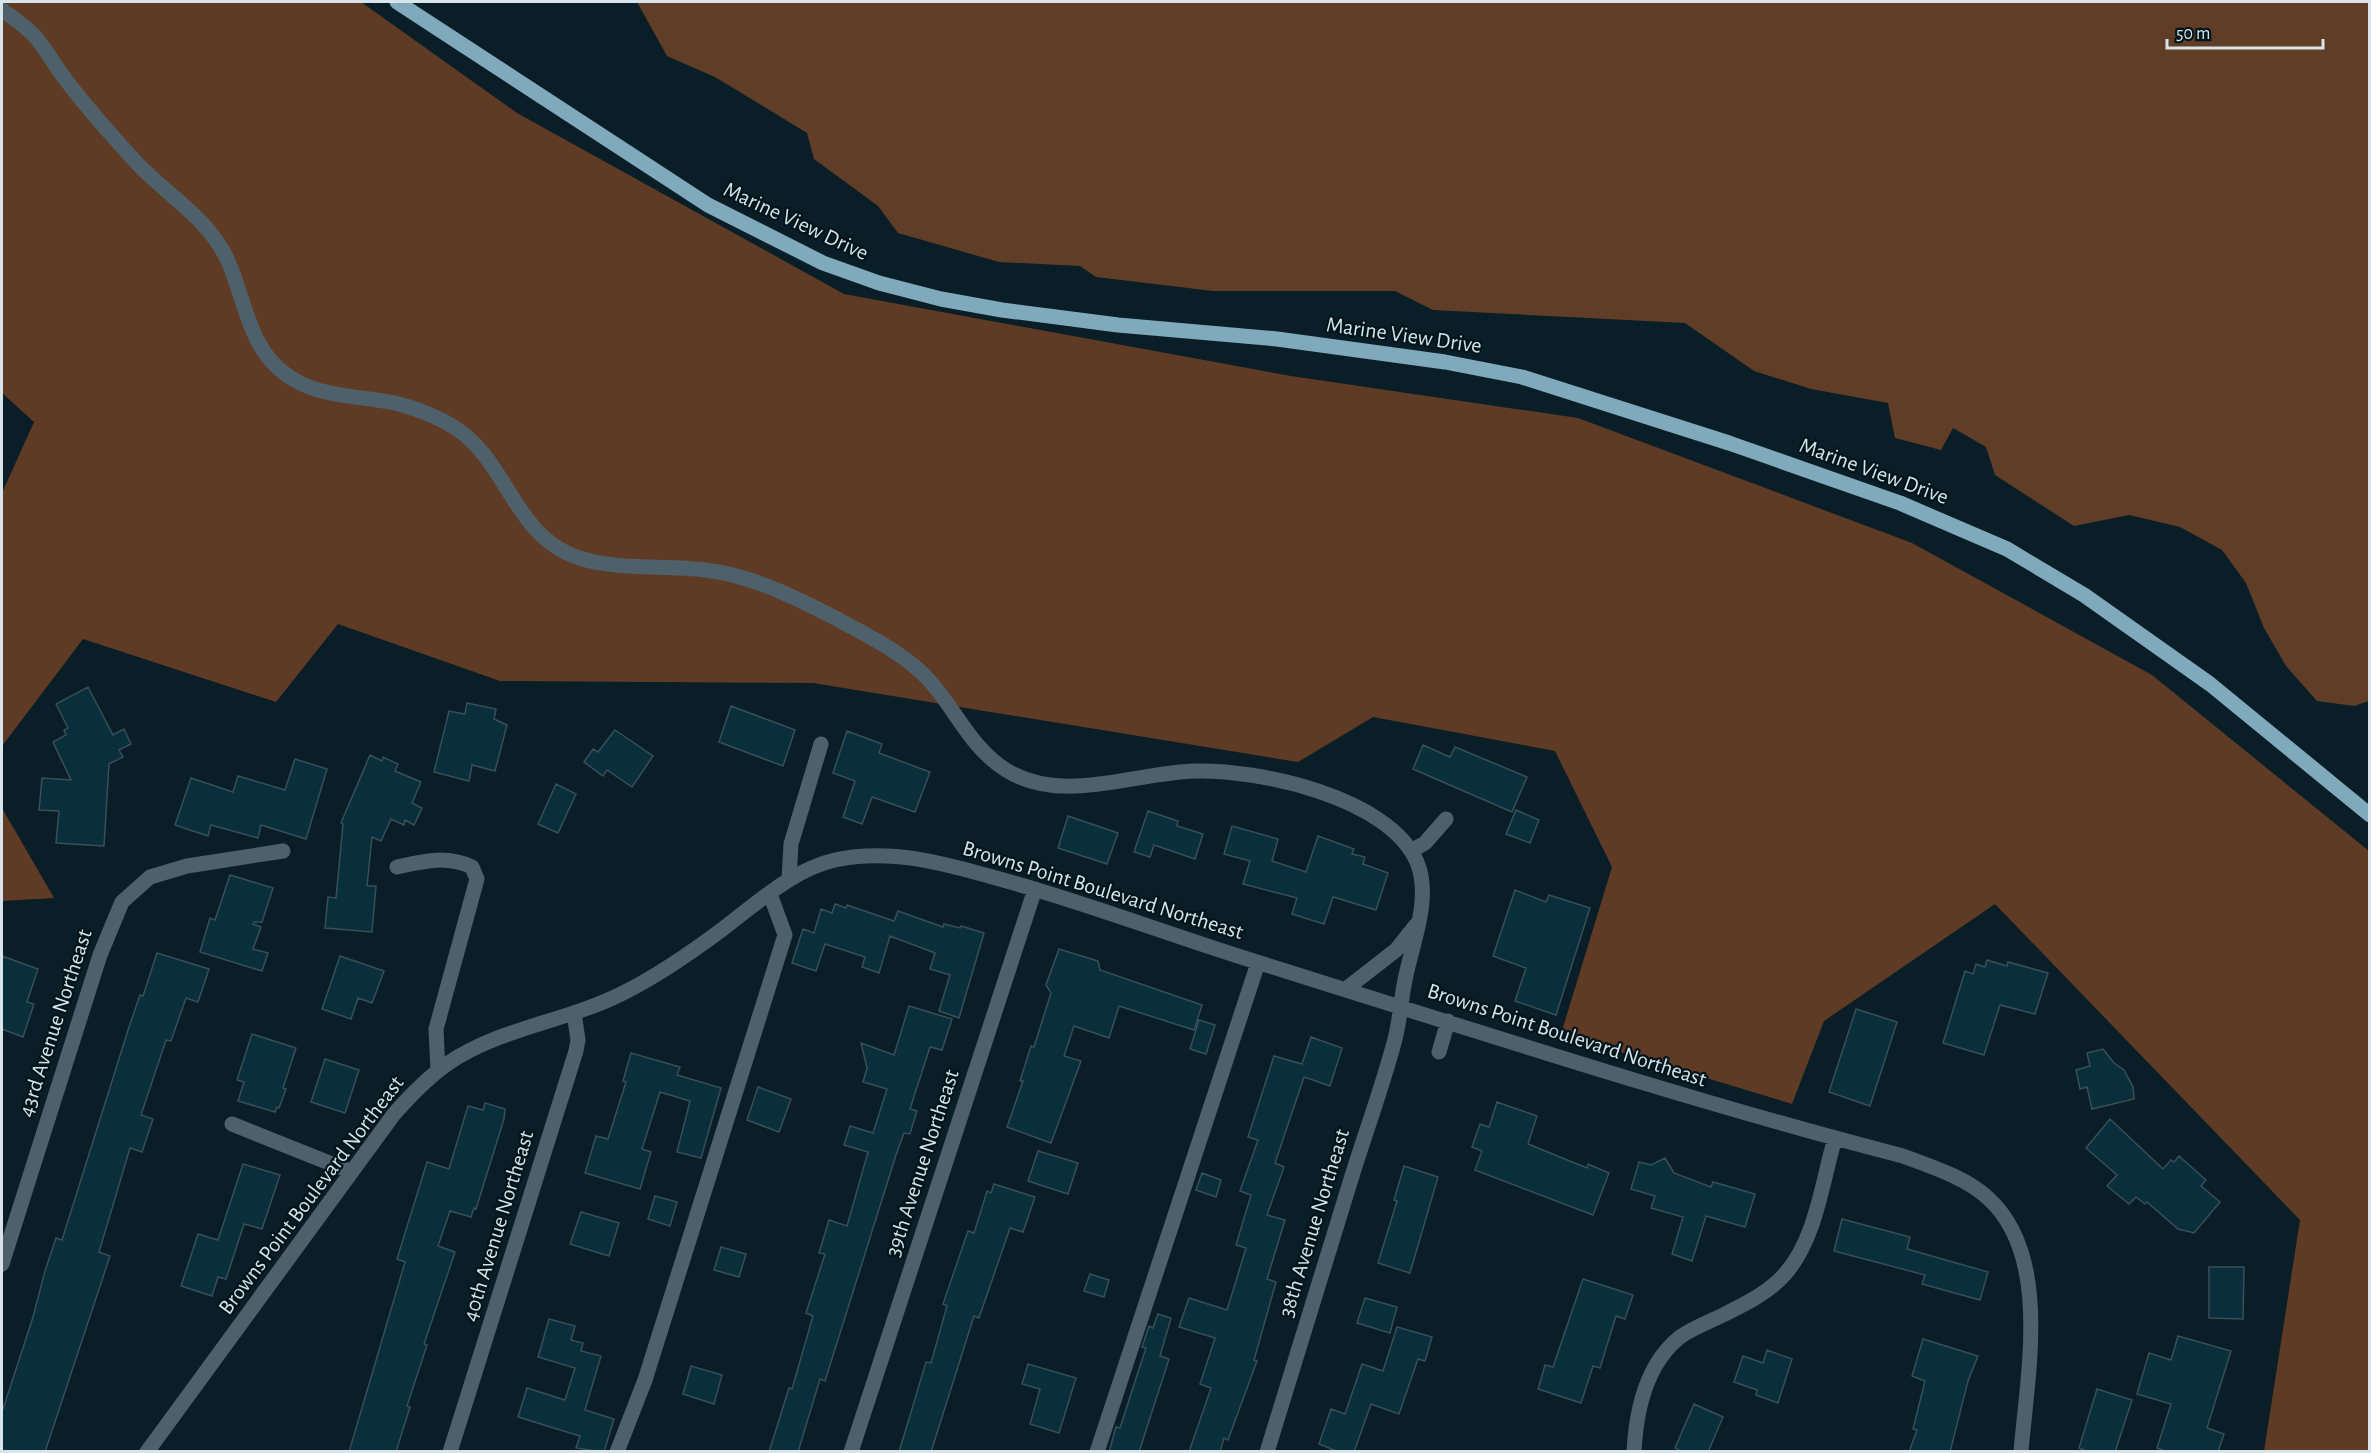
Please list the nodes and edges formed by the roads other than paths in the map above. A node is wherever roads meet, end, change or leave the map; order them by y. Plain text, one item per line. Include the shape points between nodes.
1 (397, 2) edge
2 (2, 10) edge
3 (821, 744) dead end
4 (2370, 815) edge
5 (1446, 819) dead end
6 (283, 851) dead end
7 (1411, 851) junction
8 (397, 867) dead end
9 (789, 880) junction
10 (1035, 888) junction
11 (770, 894) junction
12 (1418, 923) junction
13 (1258, 963) junction
14 (1346, 989) junction
15 (1401, 1006) junction
16 (574, 1013) junction
17 (1448, 1021) junction
18 (1440, 1052) dead end
19 (438, 1071) junction
20 (232, 1124) dead end
21 (1835, 1138) junction
22 (352, 1172) junction
23 (2, 1264) edge
24 (2024, 1451) edge
25 (147, 1452) edge
26 (450, 1452) edge
27 (617, 1452) edge
28 (851, 1452) edge
29 (1097, 1452) edge
30 (1267, 1452) edge
31 (1634, 1452) edge

1 - 4 main road, Marine View Drive via 708,205 823,263 879,283 1002,310 1277,339 1445,362 1522,377 1729,442 1900,503 2007,549 2084,596 2210,684
2 - 7 street via 35,35 68,83 140,167 201,220 226,256 251,329 284,374 332,394 400,405 457,429 482,453 530,526 558,549 585,560 633,567 709,570 762,585 837,618 908,660 932,683 987,756 1035,784 1061,787 1202,770 1242,774 1346,802 1388,825
3 - 9 street via 791,844
5 - 7 street via 1425,843
6 - 23 street, 43rd Avenue Northeast via 187,866 150,877 122,902
7 - 12 street, 38th Avenue Northeast via 1421,876
8 - 19 street via 434,859 457,860 472,867 477,879 436,1029
9 - 10 street, Browns Point Boulevard Northeast via 829,861 881,855 942,863
9 - 11 street, Browns Point Boulevard Northeast
10 - 13 street, Browns Point Boulevard Northeast
10 - 28 street, 39th Avenue Northeast
11 - 16 street, Browns Point Boulevard Northeast via 653,977 606,1002
11 - 27 street via 785,935 645,1380
12 - 14 street via 1396,950
12 - 15 street, 38th Avenue Northeast
13 - 14 street, Browns Point Boulevard Northeast
13 - 29 street
14 - 15 street, Browns Point Boulevard Northeast
15 - 17 street, Browns Point Boulevard Northeast
15 - 30 street, 38th Avenue Northeast via 1394,1043
16 - 19 street, Browns Point Boulevard Northeast via 474,1048
16 - 26 street, 40th Avenue Northeast via 576,1051
17 - 18 street
17 - 21 street, Browns Point Boulevard Northeast via 1686,1098
19 - 22 street, Browns Point Boulevard Northeast via 394,1114
20 - 22 street
21 - 24 street, Browns Point Boulevard Northeast via 1903,1156 1946,1173 1990,1199 2012,1230 2028,1278 2031,1319
21 - 31 street via 1807,1235 1787,1272 1763,1293 1681,1337 1659,1360 1647,1382 1635,1424
22 - 25 street, Browns Point Boulevard Northeast

